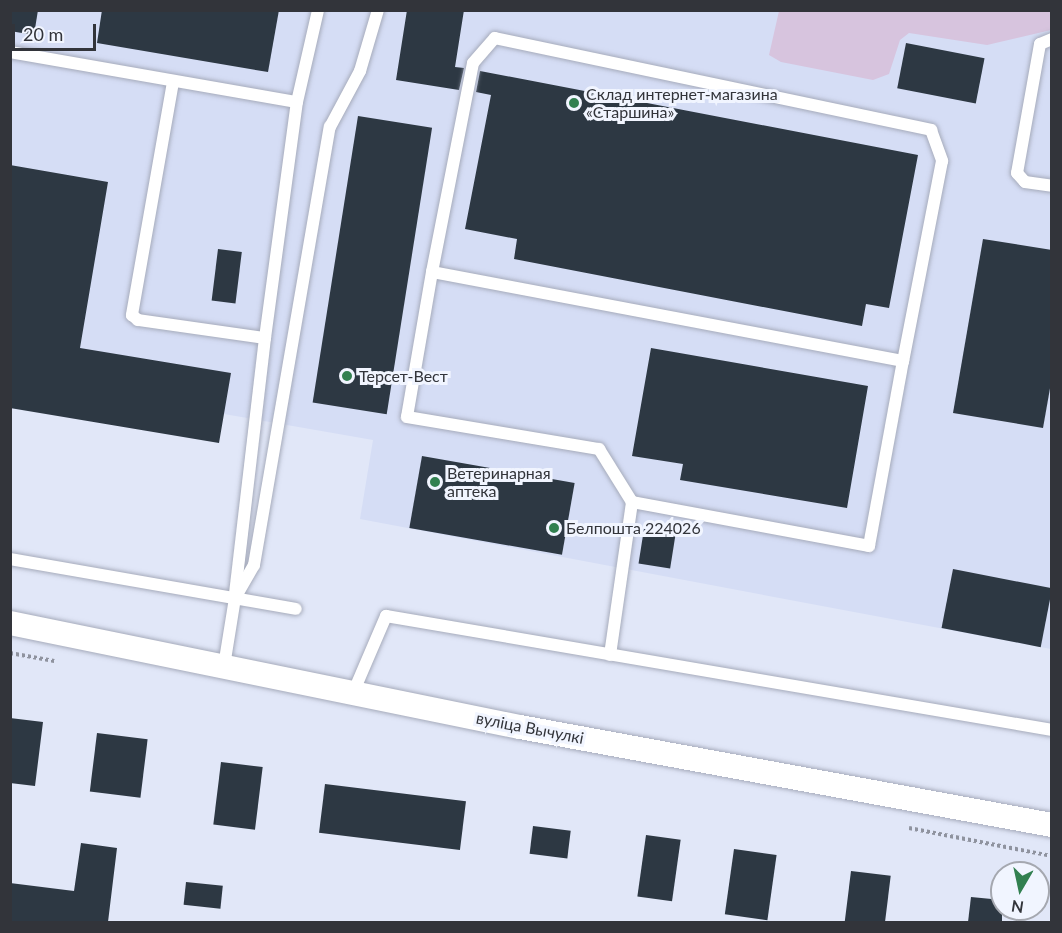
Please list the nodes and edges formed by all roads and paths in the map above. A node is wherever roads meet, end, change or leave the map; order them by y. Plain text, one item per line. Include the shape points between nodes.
1 (318, 10) edge
2 (378, 10) edge
3 (1052, 39) edge
4 (10, 52) edge
5 (172, 82) junction
6 (297, 102) junction
7 (1052, 186) edge
8 (432, 272) junction
9 (265, 338) junction
10 (903, 362) junction
11 (632, 502) junction
12 (10, 559) edge
13 (235, 598) junction
14 (296, 609) dead end
15 (10, 623) edge
16 (610, 656) junction
17 (224, 666) junction
18 (353, 693) junction
19 (1052, 730) edge
20 (1052, 825) edge

1 - 6 lane
2 - 13 lane via 360,71 330,127 254,565
3 - 7 lane via 1040,44 1017,173 1025,182
4 - 5 lane
5 - 6 lane
5 - 9 lane via 132,315 138,320
6 - 9 lane
8 - 10 lane
8 - 10 lane via 473,63 495,38 931,130 942,161
8 - 11 lane via 407,417 599,449
9 - 13 lane
10 - 11 lane via 869,546
11 - 16 lane
12 - 13 lane
13 - 14 lane
13 - 17 lane
15 - 17 street, вуліца Вычулкі
16 - 18 lane via 386,616
16 - 19 lane
17 - 18 street, вуліца Вычулкі
18 - 20 street, вуліца Вычулкі

